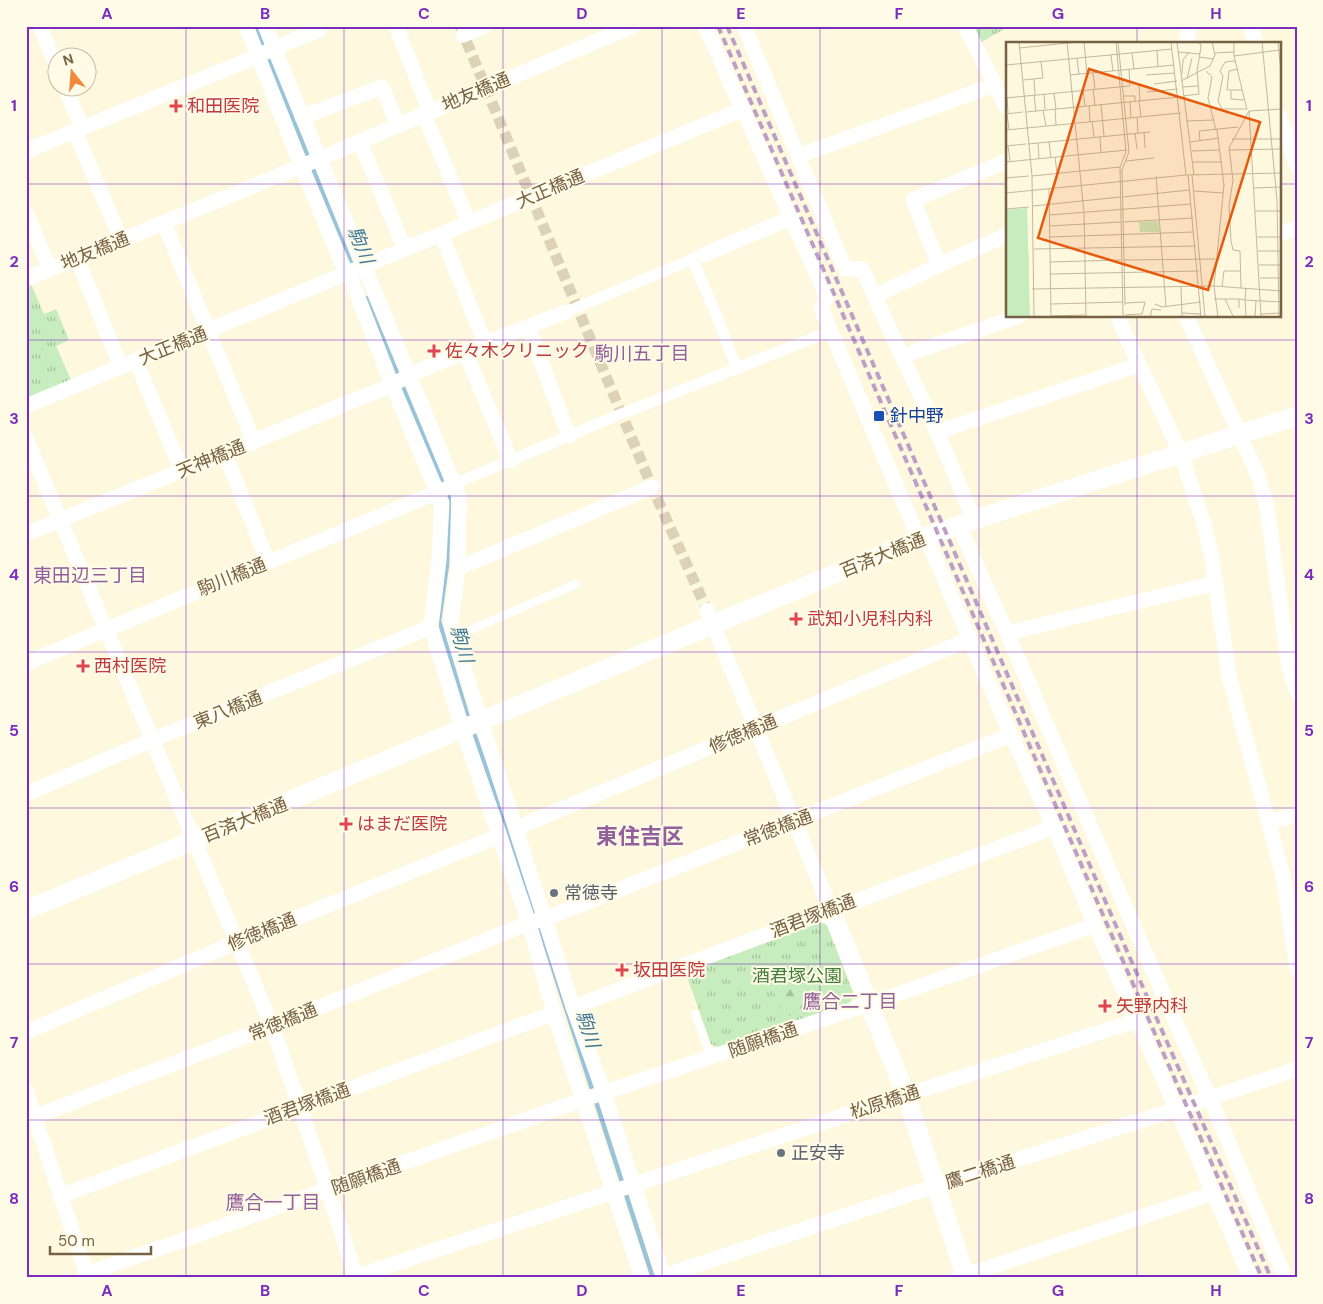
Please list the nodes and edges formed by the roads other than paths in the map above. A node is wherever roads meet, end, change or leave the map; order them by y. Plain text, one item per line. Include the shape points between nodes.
1 (40, 26) edge
2 (246, 26) edge
3 (265, 26) edge
4 (396, 26) edge
5 (484, 26) edge
6 (633, 26) edge
7 (706, 26) edge
8 (744, 26) edge
9 (965, 26) edge
10 (1190, 26) edge
11 (1250, 26) edge
12 (324, 28) edge
13 (463, 35) dead end
14 (1186, 42) edge
15 (1255, 42) edge
16 (49, 48) edge
17 (266, 52) junction
18 (995, 85) junction
19 (68, 98) edge
20 (1006, 106) edge
21 (743, 109) junction
22 (427, 113) junction
23 (302, 117) junction
24 (1280, 119) edge
25 (398, 126) junction
26 (78, 130) junction
27 (360, 142) junction
28 (26, 151) edge
29 (798, 156) junction
30 (1291, 158) edge
31 (319, 159) junction
32 (1006, 161) edge
33 (302, 166) junction
34 (26, 213) edge
35 (791, 218) junction
36 (164, 223) junction
37 (469, 223) junction
38 (1297, 228) edge
39 (441, 234) junction
40 (1280, 234) edge
41 (1006, 235) edge
42 (121, 240) junction
43 (404, 249) junction
44 (698, 257) junction
45 (77, 258) junction
46 (939, 265) junction
47 (50, 269) junction
48 (354, 270) junction
49 (26, 279) edge
50 (875, 296) junction
51 (566, 312) joint
52 (1014, 318) edge
53 (1118, 318) edge
54 (1187, 318) edge
55 (528, 327) junction
56 (208, 331) junction
57 (831, 331) junction
58 (485, 343) junction
59 (465, 352) junction
60 (902, 356) junction
61 (136, 361) junction
62 (1139, 365) junction
63 (121, 367) junction
64 (737, 369) junction
65 (401, 380) junction
66 (26, 406) edge
67 (1297, 416) edge
68 (937, 432) junction
69 (1240, 434) junction
70 (569, 436) junction
71 (26, 438) edge
72 (254, 442) junction
73 (225, 454) junction
74 (1181, 454) junction
75 (510, 461) junction
76 (182, 471) junction
77 (652, 487) dead end
78 (446, 488) junction
79 (61, 519) junction
80 (966, 523) junction
81 (26, 534) edge
82 (923, 538) junction
83 (268, 562) junction
84 (458, 568) junction
85 (1216, 583) junction
86 (576, 584) dead end
87 (710, 618) junction
88 (431, 627) junction
89 (106, 629) junction
90 (1007, 633) junction
91 (454, 637) junction
92 (970, 639) junction
93 (26, 662) edge
94 (1297, 692) edge
95 (472, 726) junction
96 (756, 729) junction
97 (1010, 735) junction
98 (152, 740) junction
99 (26, 794) edge
100 (1297, 814) edge
101 (794, 821) junction
102 (1270, 822) junction
103 (1054, 827) junction
104 (516, 828) junction
105 (499, 836) junction
106 (194, 841) junction
107 (26, 910) edge
108 (831, 910) junction
109 (537, 920) junction
110 (1095, 925) junction
111 (238, 942) junction
112 (1297, 969) edge
113 (869, 1004) junction
114 (573, 1007) junction
115 (554, 1013) junction
116 (695, 1014) dead end
117 (1138, 1020) junction
118 (272, 1026) junction
119 (26, 1032) edge
120 (710, 1057) junction
121 (1297, 1069) edge
122 (26, 1091) edge
123 (906, 1095) junction
124 (594, 1096) junction
125 (1210, 1098) junction
126 (300, 1107) junction
127 (1177, 1109) junction
128 (34, 1117) junction
129 (634, 1185) junction
130 (935, 1186) junction
131 (328, 1190) junction
132 (614, 1192) junction
133 (1214, 1193) junction
134 (60, 1196) junction
135 (87, 1276) edge
136 (354, 1277) edge
137 (663, 1277) edge
138 (963, 1277) edge
139 (642, 1278) edge
140 (1251, 1278) edge
141 (1285, 1278) edge

1 - 16 street
2 - 17 street
3 - 17 street
4 - 22 street
5 - 13 street
6 - 22 street, 地友橋通
7 - 21 street
8 - 29 street
9 - 18 street
10 - 14 street
11 - 15 street
12 - 17 street
17 - 23 street
17 - 26 street
17 - 33 street
18 - 20 street
18 - 29 street
19 - 26 street
21 - 35 street
21 - 37 street, 大正橋通
22 - 25 street, 地友橋通
22 - 37 street
23 - 25 street via 382,87
23 - 31 street
24 - 30 street
25 - 27 street, 地友橋通
26 - 28 street
26 - 42 street
27 - 31 street, 地友橋通
27 - 43 street
29 - 50 street via 846,269 862,269
31 - 33 street, 地友橋通
31 - 48 street
32 - 46 street via 913,200
33 - 36 street, 地友橋通
33 - 48 street
34 - 47 street
35 - 44 street
35 - 57 street via 827,297 821,308
36 - 42 street, 地友橋通
36 - 56 street
37 - 39 street, 大正橋通
38 - 40 street
39 - 43 street, 大正橋通
39 - 58 street
41 - 46 street
42 - 45 street, 地友橋通
43 - 48 street, 大正橋通
44 - 51 street
44 - 64 street
45 - 47 street, 地友橋通
45 - 63 street
46 - 50 street
47 - 49 street, 地友橋通
48 - 56 street, 大正橋通
48 - 65 street
50 - 60 street
51 - 55 street, 天神橋通
52 - 60 street
53 - 62 street
54 - 69 street
55 - 58 street, 天神橋通
55 - 70 street
56 - 61 street, 大正橋通
56 - 72 street
57 - 64 street
57 - 82 street
58 - 59 street, 天神橋通
59 - 65 street, 天神橋通
59 - 75 street
60 - 68 street
61 - 63 street, 大正橋通
61 - 76 street
62 - 68 street
62 - 74 street
63 - 66 street, 大正橋通
64 - 70 street
65 - 72 street, 天神橋通
65 - 78 street
67 - 69 street, 百済大橋通
68 - 80 street
69 - 74 street, 百済大橋通
69 - 94 street via 1268,507 1289,667
70 - 75 street
71 - 79 street
72 - 73 street, 天神橋通
73 - 76 street, 天神橋通
73 - 83 street
74 - 80 street, 百済大橋通
74 - 85 street via 1204,524
75 - 78 street
76 - 79 street, 天神橋通
77 - 84 street
78 - 83 street, 駒川橋通
78 - 84 street via 459,496
78 - 88 street
79 - 81 street, 天神橋通
79 - 89 street
80 - 82 street, 百済大橋通
80 - 90 street
82 - 87 street, 百済大橋通
82 - 92 street
83 - 89 street, 駒川橋通
84 - 91 street via 451,623
85 - 90 street
85 - 102 street via 1230,676
86 - 91 lane
87 - 95 street, 百済大橋通
87 - 96 street
88 - 95 street
88 - 98 street, 東八橋通
89 - 93 street, 駒川橋通
89 - 98 street
90 - 125 street
91 - 95 street
92 - 96 street, 修徳橋通
92 - 97 street
95 - 104 street
95 - 105 street
95 - 106 street, 百済大橋通
96 - 101 street
96 - 104 street, 修徳橋通
97 - 101 street, 常徳橋通
97 - 103 street
98 - 99 street, 東八橋通
98 - 106 street
100 - 102 street
101 - 108 street
101 - 109 street, 常徳橋通
102 - 112 street via 1283,876
103 - 108 street, 酒君塚橋通
103 - 110 street
104 - 109 street
105 - 109 street
105 - 111 street, 修徳橋通
106 - 107 street, 百済大橋通
106 - 111 street
108 - 113 street
108 - 114 street, 酒君塚橋通
109 - 114 street
109 - 115 street
109 - 118 street, 常徳橋通
110 - 113 street, 随願橋通
110 - 117 street
111 - 118 street
111 - 119 street, 修徳橋通
113 - 120 street, 随願橋通
113 - 123 street
114 - 124 street
115 - 124 street
115 - 126 street, 酒君塚橋通
116 - 120 lane
117 - 123 street, 松原橋通
117 - 127 street
118 - 126 street
118 - 128 street, 常徳橋通
120 - 124 street, 随願橋通
121 - 125 street, 鷹二橋通
122 - 128 street
123 - 129 street, 松原橋通
123 - 130 street
124 - 129 street
124 - 131 street, 随願橋通
124 - 132 street
125 - 127 street, 鷹二橋通
125 - 141 street
126 - 131 street
126 - 134 street, 酒君塚橋通
127 - 130 street, 鷹二橋通
127 - 133 street
128 - 134 street
129 - 132 street, 松原橋通
129 - 137 street
130 - 137 street, 鷹二橋通
130 - 138 street
131 - 135 street, 随願橋通
131 - 136 street
132 - 136 street
132 - 139 street
133 - 138 street
133 - 140 street
134 - 135 street

